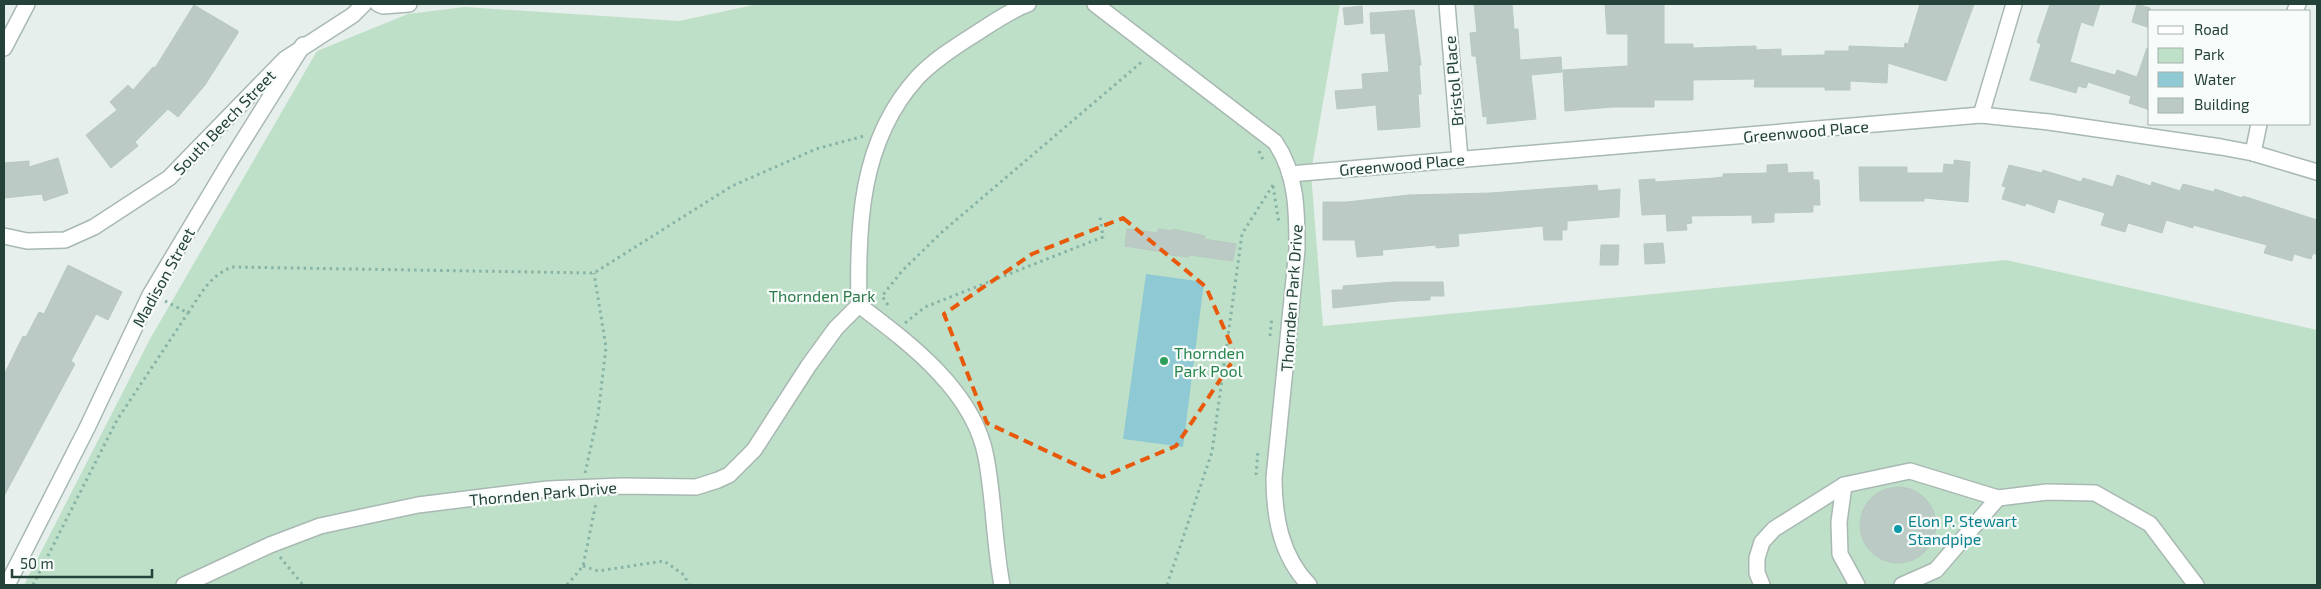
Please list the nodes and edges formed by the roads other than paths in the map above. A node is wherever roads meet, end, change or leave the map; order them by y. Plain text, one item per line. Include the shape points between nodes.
1 (27, 4) edge
2 (364, 4) edge
3 (378, 4) edge
4 (409, 4) edge
5 (1028, 4) edge
6 (1095, 4) edge
7 (1447, 4) edge
8 (2014, 4) edge
9 (304, 46) junction
10 (4, 48) edge
11 (1981, 115) junction
12 (2259, 125) edge
13 (2253, 153) junction
14 (1460, 159) junction
15 (2317, 172) edge
16 (1290, 174) junction
17 (4, 236) edge
18 (859, 305) junction
19 (1844, 485) junction
20 (1998, 498) junction
21 (7, 585) edge
22 (184, 585) edge
23 (1002, 585) edge
24 (1309, 585) edge
25 (1762, 585) edge
26 (1857, 585) edge
27 (1902, 585) edge
28 (2196, 585) edge

1 - 10 street
2 - 9 street, Madison Street via 353,15
3 - 4 street
5 - 18 street via 1015,8 948,51 917,78 892,114 863,191 858,252
6 - 16 street, Thornden Park Drive via 1275,142
7 - 14 street, Bristol Place
8 - 11 street
9 - 17 street, South Beech Street via 285,59 170,178 94,227 65,240 27,241
9 - 21 street, Madison Street via 228,163 150,295
11 - 13 street, Greenwood Place
11 - 14 street, Greenwood Place
12 - 13 street
13 - 15 street, Greenwood Place
14 - 16 street, Greenwood Place
16 - 24 street, Thornden Park Drive via 1297,213 1297,249 1274,497 1278,531 1292,565
18 - 22 street, Thornden Park Drive via 836,328 754,450 729,476 696,487 548,489 418,505 320,526
18 - 23 street via 944,377 979,434 986,456
19 - 20 street via 1910,471
19 - 25 street via 1774,529 1762,542 1757,558 1757,573
19 - 26 street via 1839,522 1840,554
20 - 27 street via 1936,570
20 - 28 street via 2047,492 2095,493 2150,524

